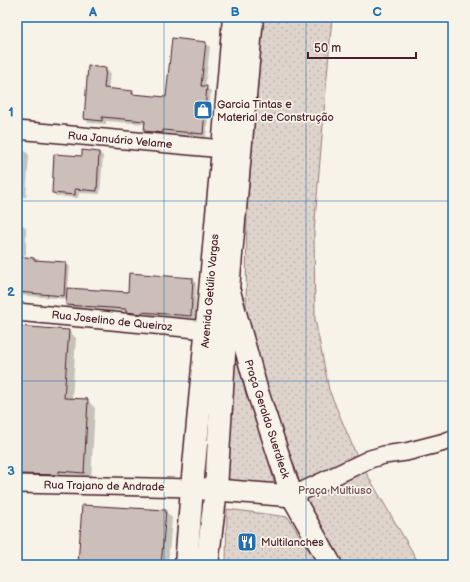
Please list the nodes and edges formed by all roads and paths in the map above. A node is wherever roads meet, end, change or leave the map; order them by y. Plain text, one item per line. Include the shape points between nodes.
1 (234, 17) edge
2 (252, 17) edge
3 (17, 130) edge
4 (223, 149) junction
5 (228, 289) junction
6 (17, 312) edge
7 (207, 330) junction
8 (453, 439) edge
9 (17, 484) edge
10 (192, 488) junction
11 (216, 489) junction
12 (292, 496) junction
13 (186, 565) edge
14 (207, 565) edge
15 (331, 565) edge

1 - 4 main road, Avenida Getúlio Vargas
2 - 5 main road, Avenida Getúlio Vargas
3 - 4 street, Rua Januário Velame
4 - 7 main road, Avenida Getúlio Vargas
5 - 11 main road, Avenida Getúlio Vargas
5 - 12 street, Praça Geraldo Suerdieck via 257,390
6 - 7 street, Rua Joselino de Queiroz
7 - 10 main road, Avenida Getúlio Vargas
8 - 12 street via 406,452 370,458
9 - 10 street, Rua Trajano de Andrade
10 - 11 street
10 - 13 main road, Avenida Getúlio Vargas
11 - 12 street
11 - 14 main road, Avenida Getúlio Vargas
12 - 15 street, Praça Geraldo Suerdieck

